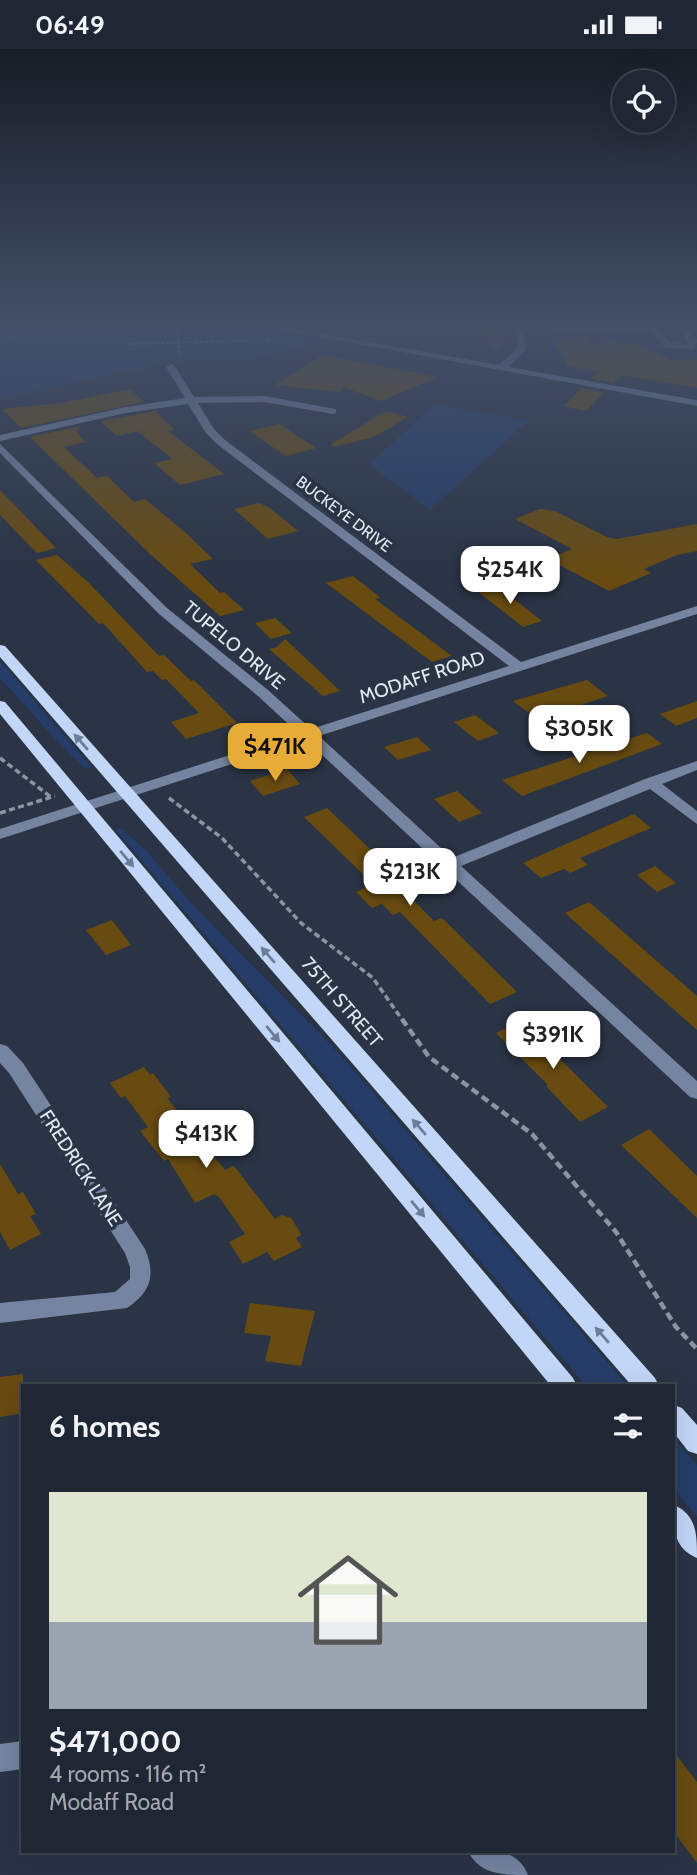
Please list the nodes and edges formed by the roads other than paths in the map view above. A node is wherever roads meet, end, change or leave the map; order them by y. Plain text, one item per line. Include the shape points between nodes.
1 (151, 408) edge
2 (195, 408) edge
3 (318, 408) edge
4 (333, 411) dead end
5 (0, 437) edge
6 (0, 447) edge
7 (697, 610) edge
8 (0, 649) edge
9 (519, 667) junction
10 (0, 705) edge
11 (306, 735) junction
12 (697, 765) edge
13 (650, 782) junction
14 (126, 793) junction
15 (84, 807) junction
16 (697, 819) edge
17 (0, 834) edge
18 (448, 865) junction
19 (0, 1052) edge
20 (697, 1092) edge
21 (0, 1313) edge
22 (563, 1384) edge
23 (645, 1384) edge
24 (675, 1417) edge
25 (697, 1443) edge
26 (675, 1518) edge
27 (697, 1545) edge
28 (21, 1755) edge
29 (0, 1758) edge
30 (486, 1853) edge
31 (513, 1875) edge

1 - 5 street
2 - 9 street, BUCKEYE DRIVE via 221,442
3 - 4 street
6 - 11 street, TUPELO DRIVE via 147,596
7 - 9 street, MODAFF ROAD
14 -> 8 main road, 75TH STREET
9 - 11 street, MODAFF ROAD
10 - 15 main road
11 - 14 street, MODAFF ROAD
11 - 18 street, TUPELO DRIVE
12 - 13 street
13 - 16 street
13 - 18 street
14 - 15 street, MODAFF ROAD
23 -> 14 main road, 75TH STREET
15 - 17 street, MODAFF ROAD
15 -> 22 main road
18 - 20 street, TUPELO DRIVE
19 - 21 street, FREDRICK LANE via 16,1068 134,1249 142,1273 135,1292 106,1304
24 - 25 main road
26 - 27 main road
28 - 29 street
30 - 31 street

